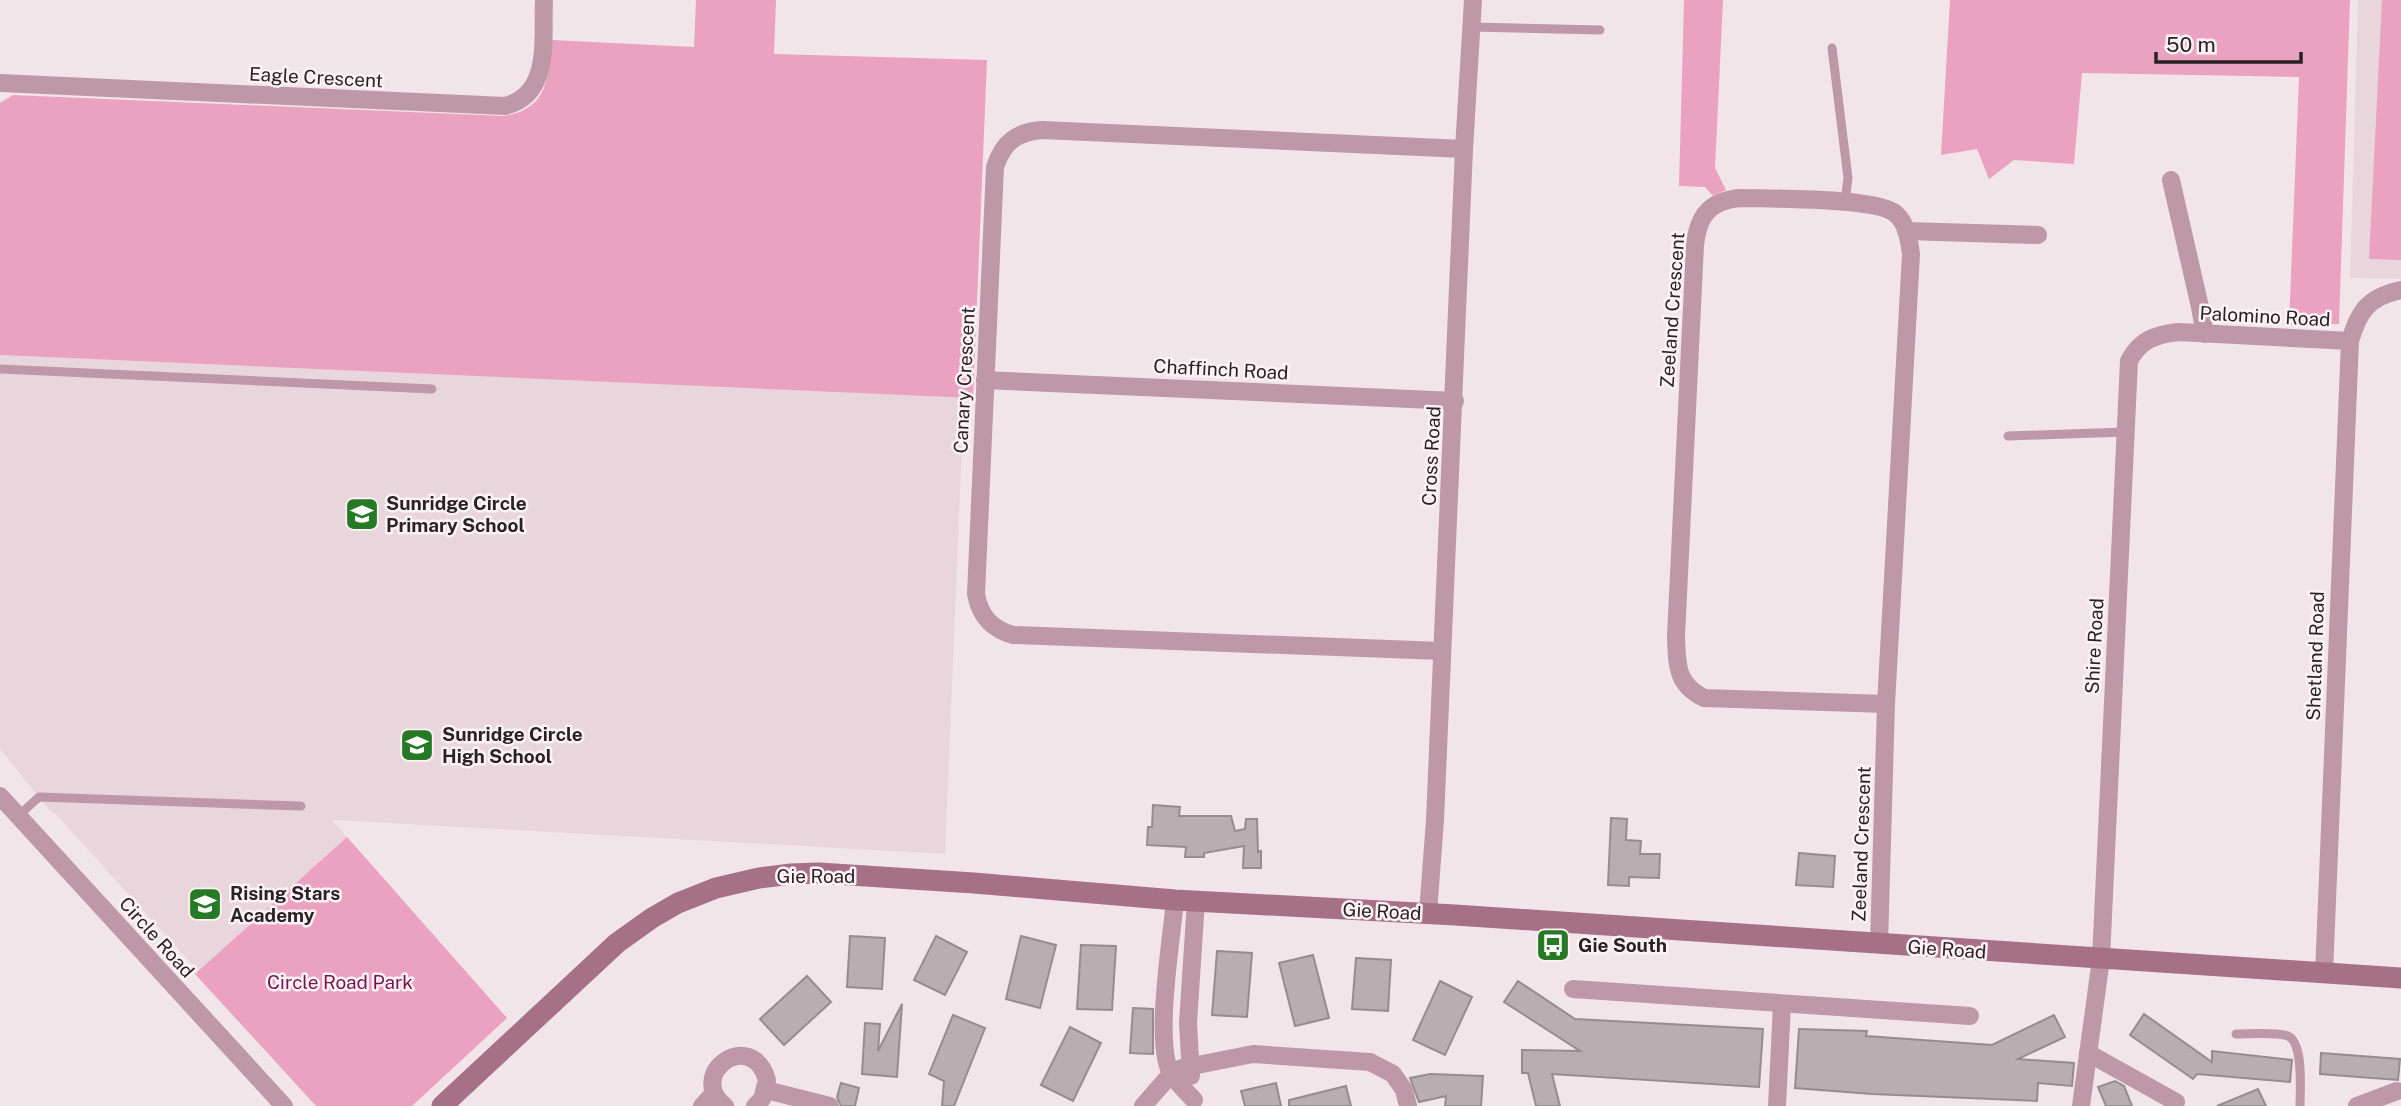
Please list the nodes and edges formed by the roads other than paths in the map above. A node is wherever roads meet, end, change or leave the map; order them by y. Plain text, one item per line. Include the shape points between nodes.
1 (544, 0) edge
2 (1473, 0) edge
3 (1472, 27) junction
4 (1600, 30) dead end
5 (1832, 48) dead end
6 (0, 83) edge
7 (1464, 149) junction
8 (2171, 180) dead end
9 (1845, 202) junction
10 (1906, 231) junction
11 (2038, 235) dead end
12 (2401, 290) edge
13 (2205, 334) junction
14 (2144, 340) joint
15 (2350, 341) junction
16 (0, 369) edge
17 (985, 380) junction
18 (432, 389) dead end
19 (1455, 401) junction
20 (2125, 432) junction
21 (2008, 436) dead end
22 (1442, 651) junction
23 (1886, 704) junction
24 (0, 796) edge
25 (301, 806) dead end
26 (18, 816) junction
27 (1186, 901) junction
28 (1428, 913) junction
29 (1879, 944) junction
30 (2101, 959) junction
31 (2324, 974) junction
32 (2401, 978) edge
33 (1573, 989) dead end
34 (1782, 1004) junction
35 (1970, 1016) dead end
36 (2236, 1034) dead end
37 (2088, 1053) junction
38 (1190, 1065) junction
39 (1171, 1074) junction
40 (766, 1090) junction
41 (2397, 1091) dead end
42 (714, 1102) edge
43 (2176, 1102) dead end
44 (1195, 1103) edge
45 (284, 1106) edge
46 (442, 1106) edge
47 (755, 1106) edge
48 (830, 1106) edge
49 (1143, 1106) edge
50 (1408, 1106) edge
51 (1777, 1106) edge
52 (2079, 1106) edge
53 (2300, 1106) edge
54 (2357, 1106) edge

1 - 6 street, Eagle Crescent via 540,74 530,93 505,106
2 - 3 street, Cross Road
3 - 4 lane
3 - 7 street, Cross Road
5 - 9 lane via 1848,178
7 - 17 street, Canary Crescent via 1042,130 1023,133 999,153 995,167
7 - 19 street, Cross Road
8 - 13 street
9 - 10 street, Zeeland Crescent via 1889,209
9 - 23 street, Zeeland Crescent via 1731,199 1713,206 1696,230 1676,659 1682,682 1704,698
10 - 11 street
10 - 23 street, Zeeland Crescent via 1911,254
12 - 15 street, Palomino Road via 2367,304
13 - 14 street, Palomino Road via 2178,332
13 - 15 street, Palomino Road
14 - 20 street, Shire Road via 2129,361
15 - 31 street, Shetland Road
16 - 18 lane
17 - 19 street, Chaffinch Road
17 - 22 street, Canary Crescent via 976,594 979,608 994,628 1013,635
19 - 22 street, Cross Road
20 - 21 lane
20 - 30 street, Shire Road
22 - 28 street, Cross Road
23 - 29 street, Zeeland Crescent
24 - 26 street, Circle Road
25 - 26 lane via 39,797
26 - 45 street, Circle Road
27 - 28 street, Gie Road
27 - 38 street
27 - 39 street via 1164,1014 1165,1055
27 - 46 street, Gie Road via 819,873 729,884 678,903 617,943
28 - 29 street, Gie Road
29 - 30 street, Gie Road
30 - 31 street, Gie Road
30 - 37 street, Shire Road
31 - 32 street, Gie Road
33 - 34 street
34 - 35 street
34 - 51 street
36 - 53 lane via 2290,1037 2300,1070
37 - 43 street
37 - 52 street, Shire Road
38 - 39 street
38 - 44 street
38 - 50 street via 1253,1054 1370,1062 1394,1074
39 - 44 street
39 - 49 street
40 - 42 street via 764,1072 751,1058 725,1060 712,1083
40 - 47 street
40 - 48 street
41 - 54 street

